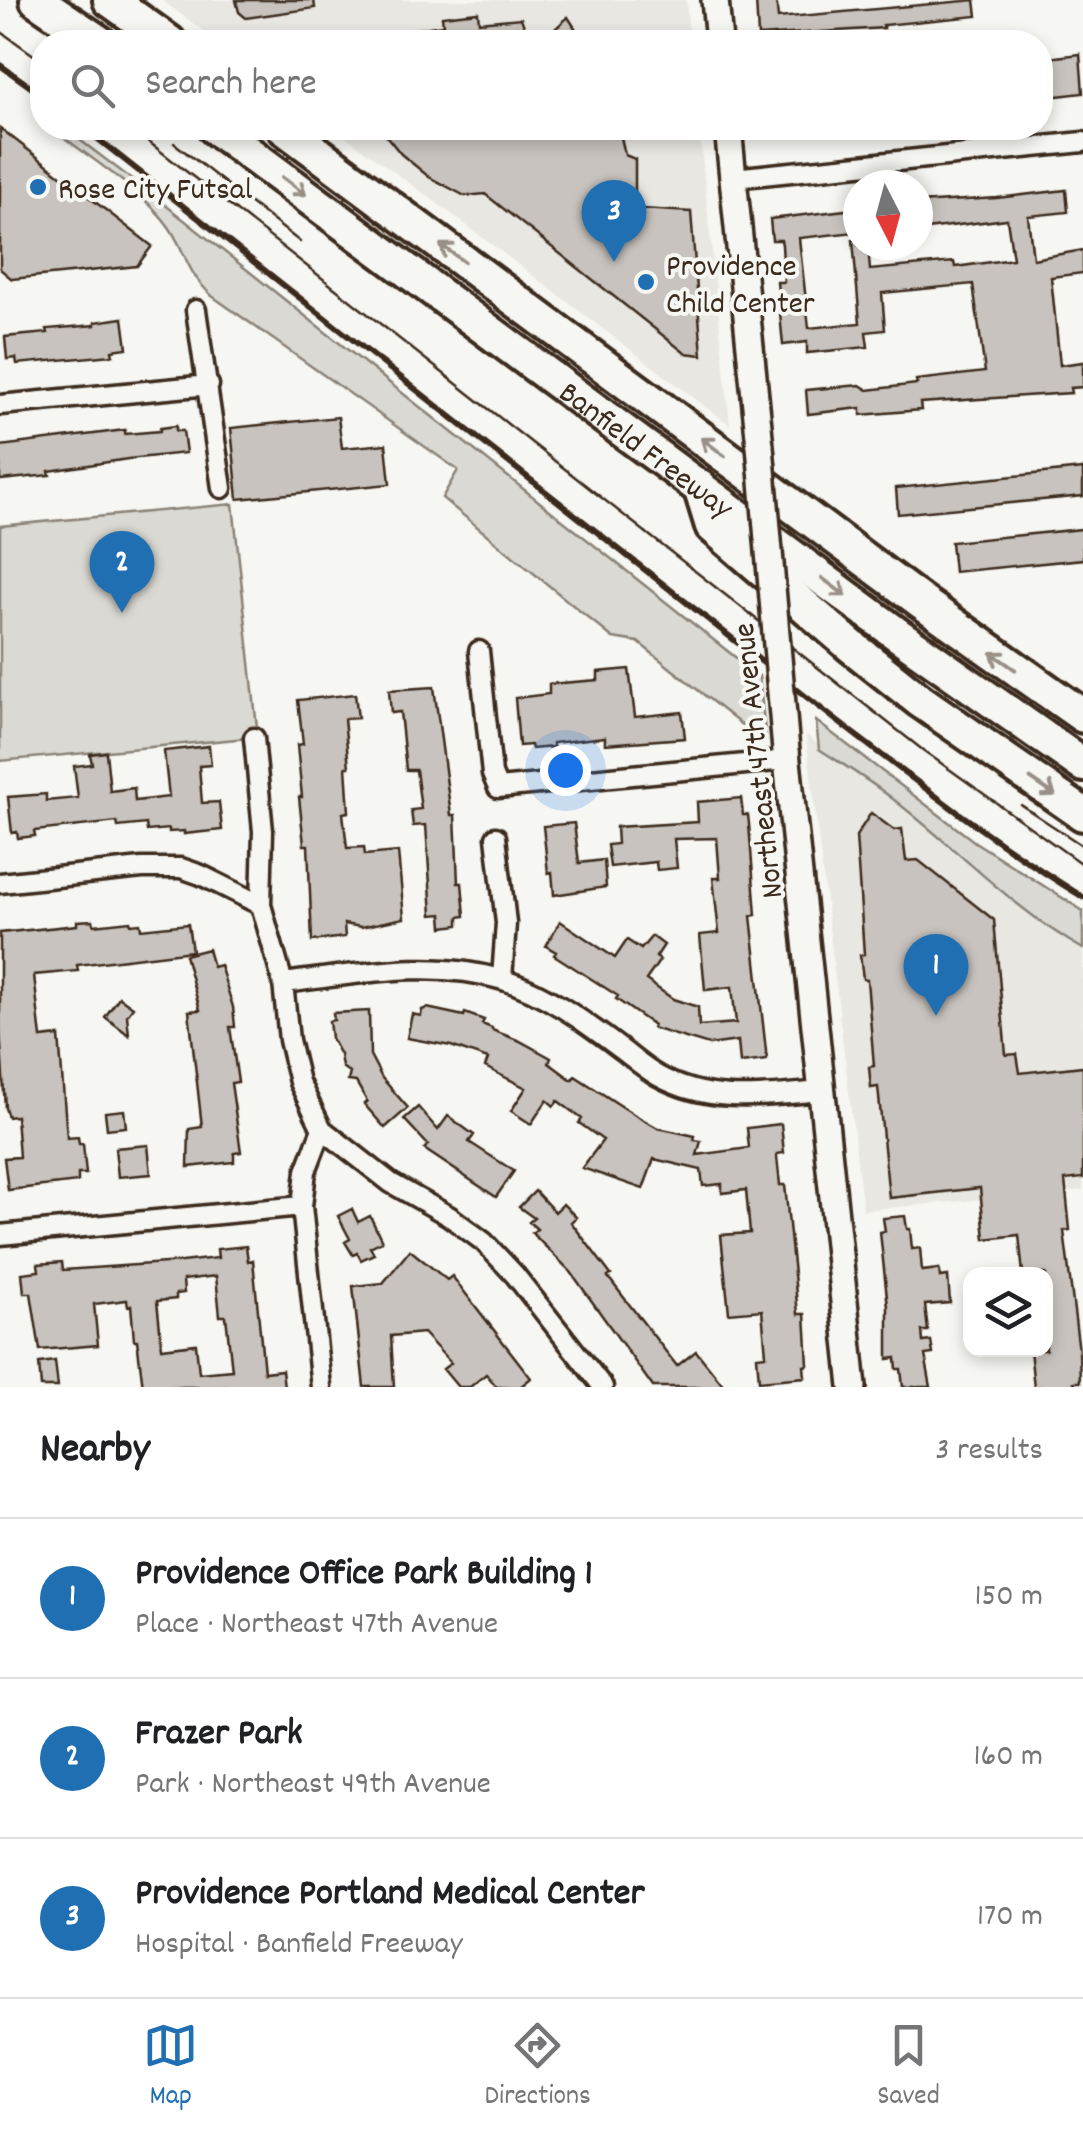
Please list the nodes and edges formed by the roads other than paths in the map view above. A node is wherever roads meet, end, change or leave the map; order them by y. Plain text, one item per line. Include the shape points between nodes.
1 (37, 0) edge
2 (110, 0) edge
3 (715, 0) edge
4 (81, 30) edge
5 (152, 30) edge
6 (718, 30) edge
7 (231, 140) edge
8 (300, 140) edge
9 (729, 140) edge
10 (1083, 142) edge
11 (733, 178) junction
12 (196, 310) dead end
13 (209, 385) junction
14 (0, 405) edge
15 (700, 487) junction
16 (222, 488) dead end
17 (479, 651) dead end
18 (1083, 716) edge
19 (254, 738) dead end
20 (787, 756) junction
21 (1083, 766) edge
22 (1083, 814) edge
23 (496, 837) dead end
24 (0, 883) edge
25 (261, 905) junction
26 (502, 979) junction
27 (283, 983) junction
28 (822, 1091) junction
29 (322, 1129) junction
30 (302, 1206) junction
31 (0, 1236) edge
32 (321, 1387) edge
33 (603, 1387) edge
34 (853, 1387) edge

1 - 4 highway
2 - 5 highway
3 - 6 main road
7 -> 15 highway, Banfield Freeway
18 -> 8 highway, Banfield Freeway
9 - 11 main road, Northeast 47th Avenue
10 - 11 street
11 - 20 main road, Northeast 47th Avenue, bridge
12 - 13 street
13 - 14 street
13 - 16 street
15 -> 21 highway, Banfield Freeway
15 -> 22 highway via 712,526 851,646
17 - 20 street via 498,788
19 - 25 street via 263,831
20 - 28 main road, Northeast 47th Avenue
23 - 26 street via 506,923
24 - 25 street via 181,868
25 - 27 street
26 - 27 street via 393,970
26 - 28 street via 682,1087 742,1099
27 - 29 street via 299,1082
28 - 34 main road, Northeast 47th Avenue
29 - 30 street
29 - 33 street via 484,1242
30 - 31 street
30 - 32 street

